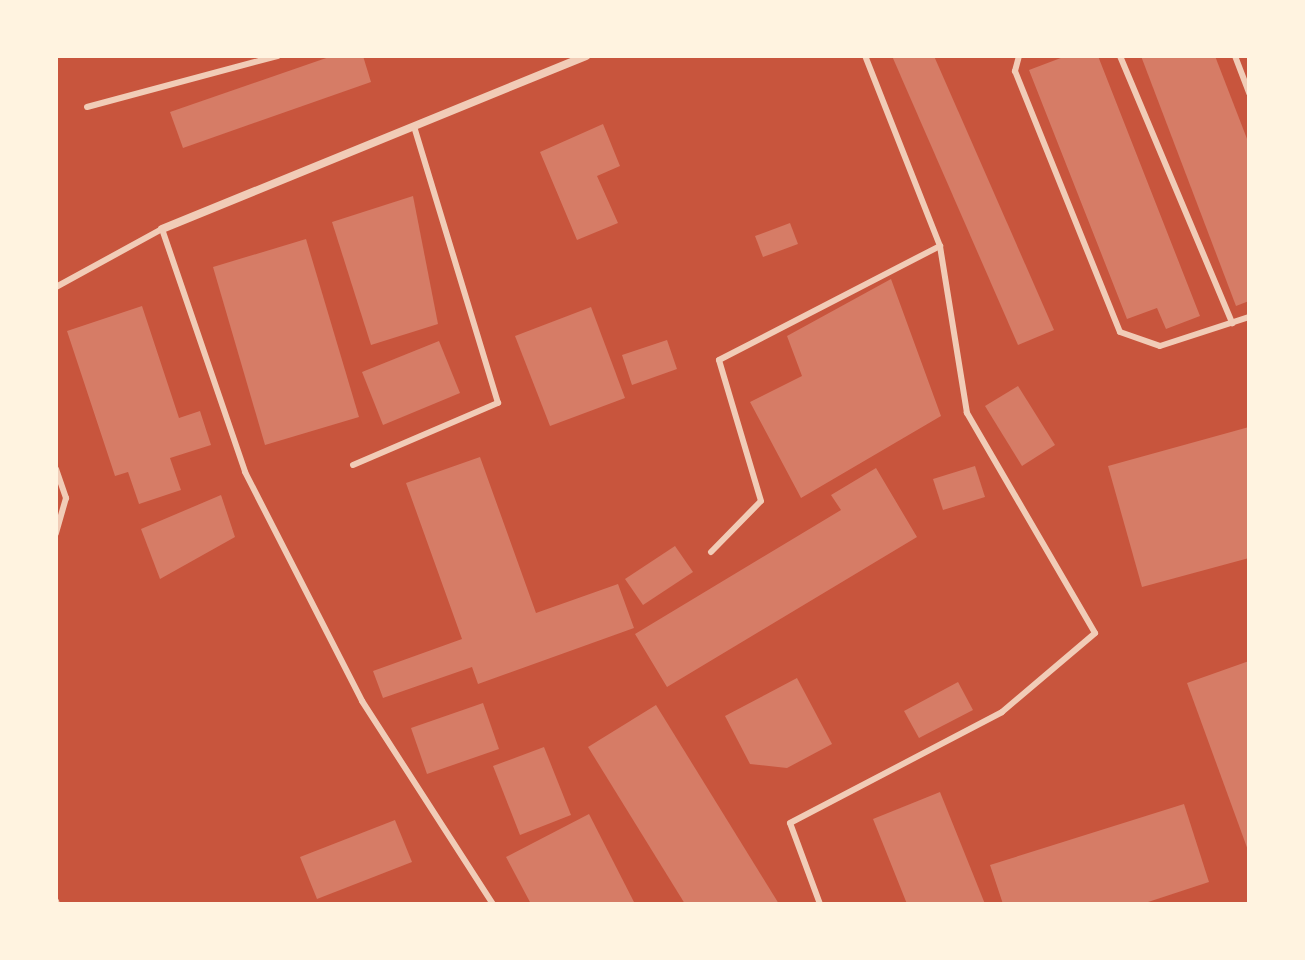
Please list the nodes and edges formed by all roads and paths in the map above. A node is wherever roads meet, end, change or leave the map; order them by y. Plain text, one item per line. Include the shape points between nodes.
1 (278, 56) edge
2 (586, 56) edge
3 (865, 56) edge
4 (1019, 56) edge
5 (1120, 56) edge
6 (1235, 56) edge
7 (1249, 93) edge
8 (87, 107) dead end
9 (414, 126) junction
10 (162, 229) junction
11 (940, 246) junction
12 (56, 287) edge
13 (1249, 317) edge
14 (1232, 323) junction
15 (353, 465) dead end
16 (56, 469) edge
17 (56, 534) edge
18 (711, 552) dead end
19 (493, 904) edge
20 (820, 904) edge

1 - 8 lane
2 - 9 street
3 - 11 lane
4 - 14 lane via 1015,71 1120,332 1160,346
5 - 14 lane
6 - 7 lane
9 - 10 street
9 - 15 lane via 498,403
10 - 12 lane
10 - 19 lane via 245,472 362,701
11 - 18 lane via 719,360 761,501
11 - 20 lane via 967,413 1095,633 1002,712 790,823
13 - 14 lane
16 - 17 lane via 66,498

